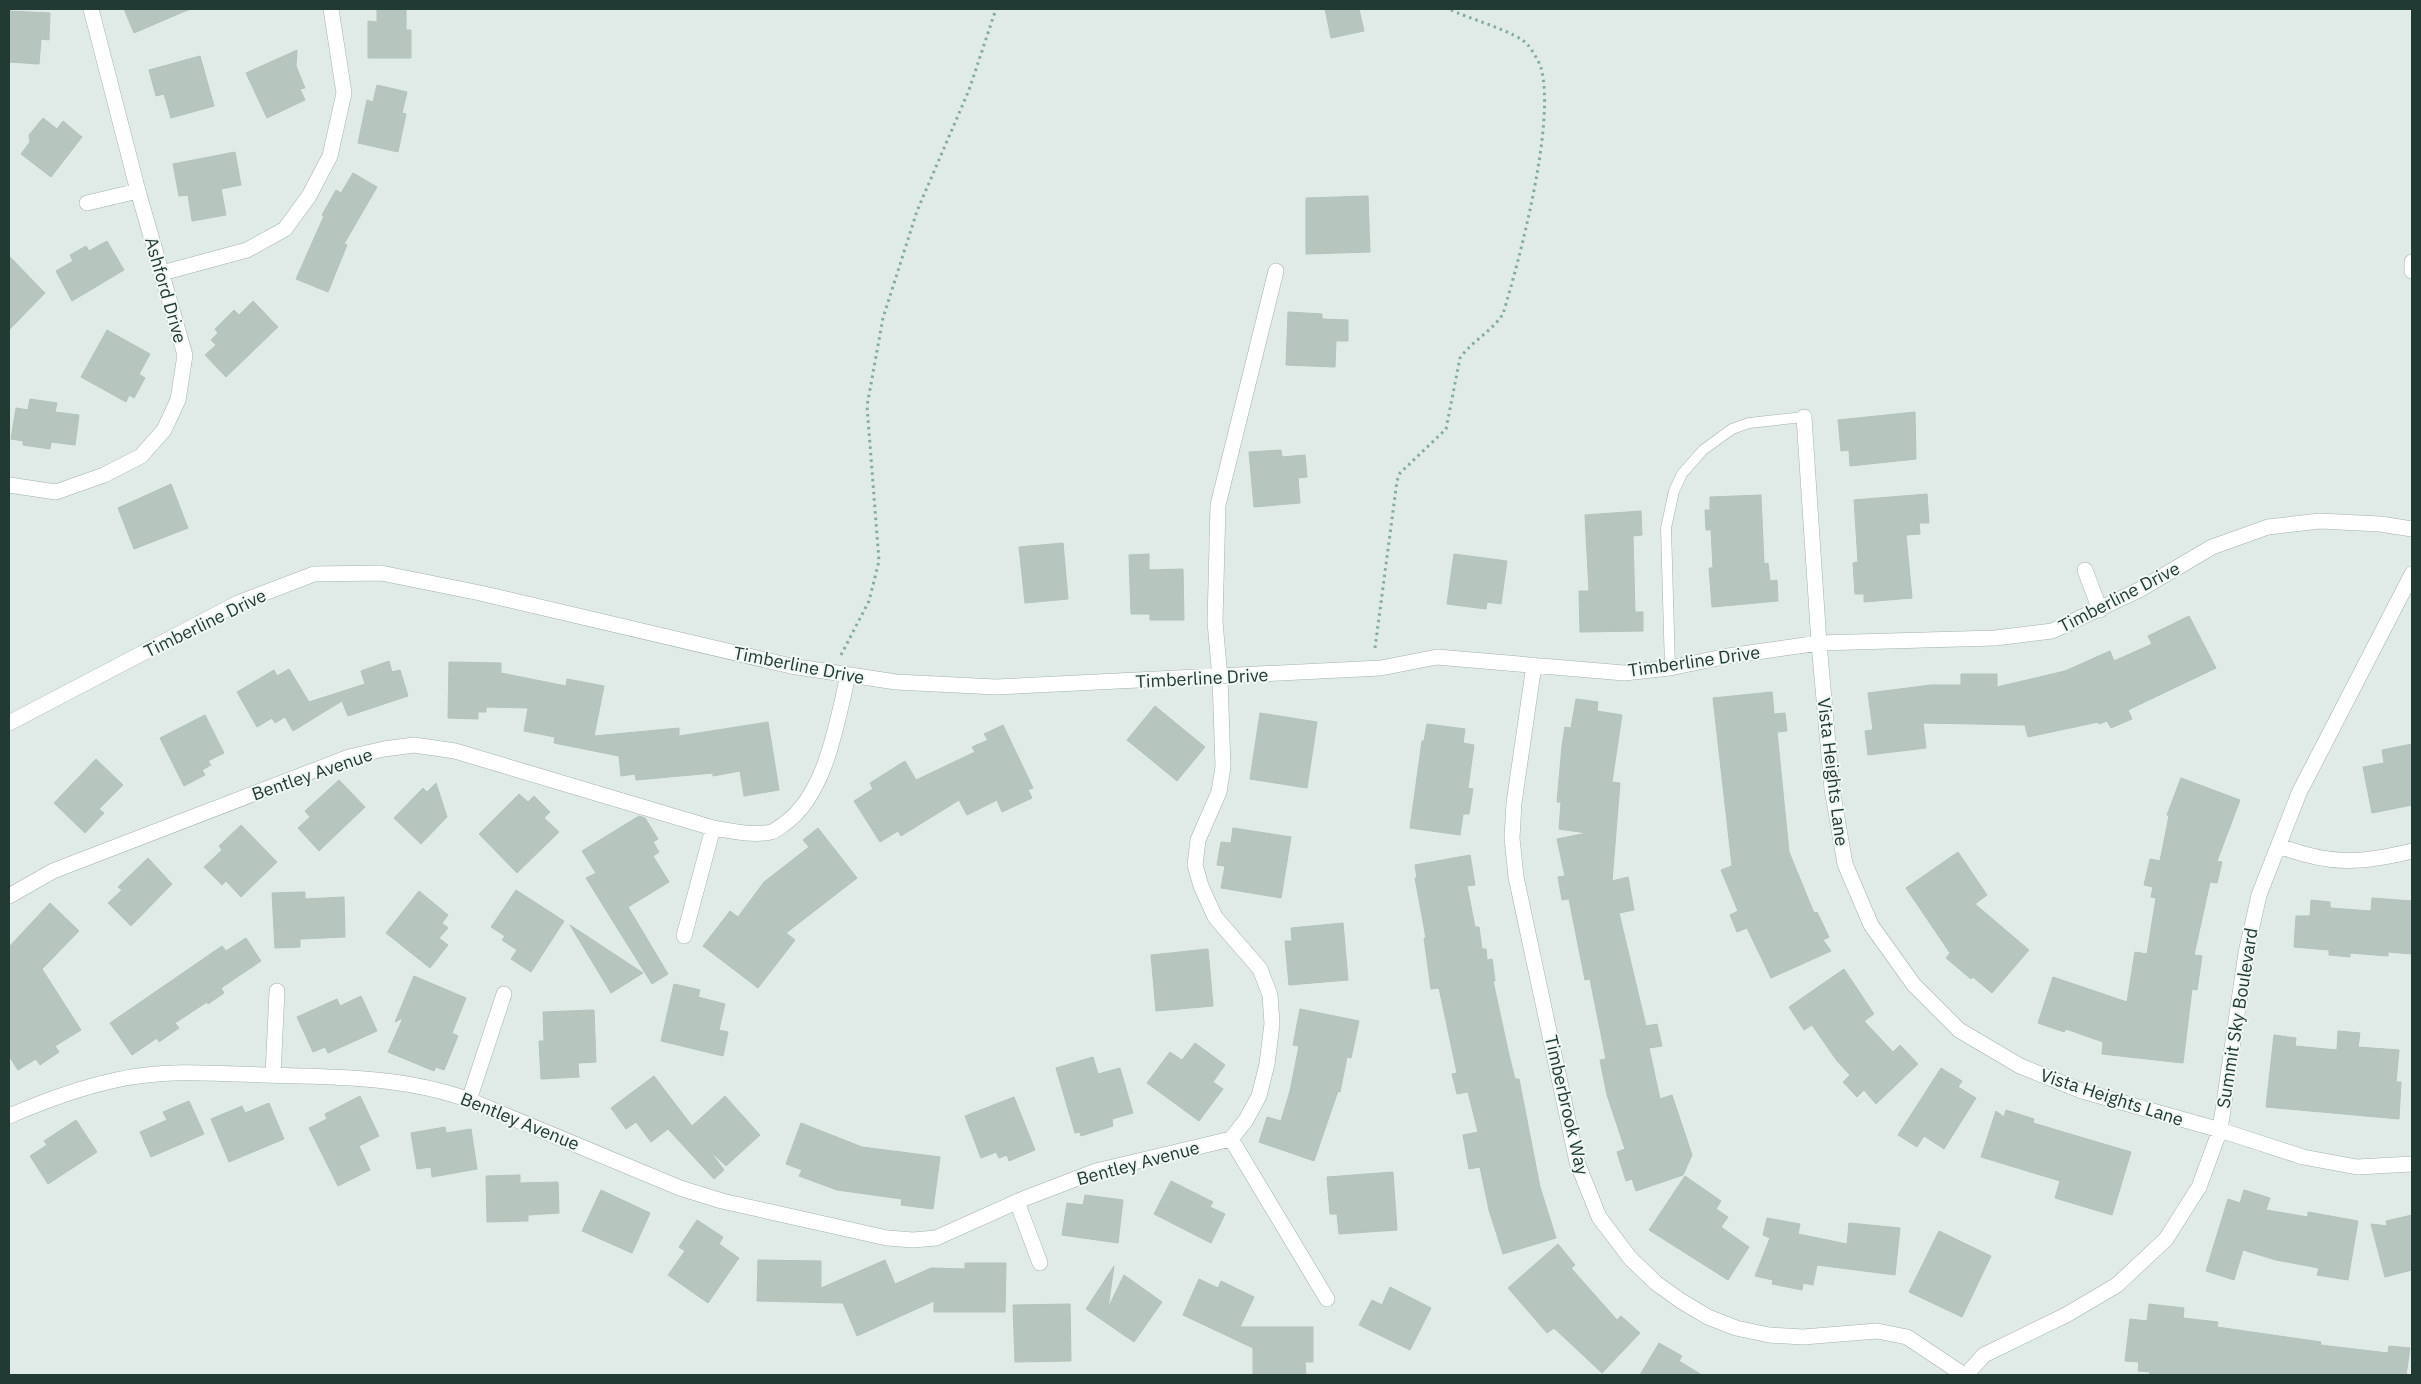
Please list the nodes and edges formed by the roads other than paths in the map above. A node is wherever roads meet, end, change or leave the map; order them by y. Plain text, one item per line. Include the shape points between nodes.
1 (91, 9) edge
2 (331, 9) edge
3 (138, 191) junction
4 (87, 203) dead end
5 (2412, 262) edge
6 (1276, 271) dead end
7 (2412, 271) edge
8 (162, 273) junction
9 (1804, 417) joint
10 (9, 485) edge
11 (2412, 529) edge
12 (2085, 570) dead end
13 (2412, 574) edge
14 (2100, 610) junction
15 (1819, 643) junction
16 (1534, 664) junction
17 (1670, 668) junction
18 (848, 675) junction
19 (1220, 678) junction
20 (9, 723) edge
21 (713, 828) junction
22 (2279, 846) junction
23 (2412, 850) edge
24 (9, 896) edge
25 (684, 936) dead end
26 (277, 991) dead end
27 (504, 994) dead end
28 (274, 1075) junction
29 (469, 1100) junction
30 (9, 1116) edge
31 (2220, 1130) junction
32 (1232, 1139) junction
33 (2412, 1164) edge
34 (1017, 1202) junction
35 (1040, 1263) dead end
36 (1327, 1300) dead end
37 (1965, 1375) edge

1 - 3 street, Ashford Drive
2 - 8 street via 344,93 330,156 308,196 285,229 247,250
3 - 4 street
3 - 8 street, Ashford Drive
5 - 7 street
6 - 19 street via 1218,505 1215,622
8 - 10 street, Ashford Drive via 185,355 178,400 164,430 141,456 104,475 56,492
9 - 15 street, Vista Heights Lane
9 - 17 lane via 1749,423 1732,429 1703,450 1682,474 1674,491 1666,528
11 - 14 street, Timberline Drive via 2320,521 2268,527 2212,547
12 - 14 street
13 - 22 street, Summit Sky Boulevard via 2299,793
14 - 15 street, Timberline Drive via 2052,631 1995,638
15 - 17 street, Timberline Drive
15 - 31 street, Vista Heights Lane via 1832,789 1845,864 1871,925 1914,985 1959,1030 2020,1066 2082,1091
16 - 17 street, Timberline Drive via 1624,673
16 - 19 street, Timberline Drive via 1437,657 1372,669
16 - 37 street, Timberbrook Way via 1514,802 1512,838 1516,877 1578,1162 1599,1217 1630,1258 1656,1283 1708,1317 1736,1328 1769,1335 1803,1337 1877,1331 1907,1337
18 - 19 street, Timberline Drive via 896,682 996,687
18 - 20 street, Timberline Drive via 791,666 381,573 314,574 238,603
18 - 21 street, Bentley Avenue via 826,761 809,796 794,817 772,832 744,833
19 - 32 street via 1223,766 1219,792 1198,840 1195,865 1215,918 1260,969 1270,995 1272,1024 1259,1096
21 - 24 street, Bentley Avenue via 456,750 414,746 349,757 53,871
21 - 25 street
22 - 23 street via 2337,862 2379,859
22 - 31 street, Summit Sky Boulevard via 2259,895 2246,953
26 - 28 street
27 - 29 street
28 - 29 street, Bentley Avenue via 362,1078 451,1093
28 - 30 street, Bentley Avenue via 164,1073 117,1079 77,1090
29 - 34 street, Bentley Avenue via 680,1188 722,1201 887,1238 936,1238
31 - 33 street, Vista Heights Lane via 2303,1157 2357,1167
31 - 37 street, Summit Sky Boulevard via 2199,1187 2166,1240 2117,1285 2066,1315 1984,1355
32 - 34 street, Bentley Avenue via 1096,1171
32 - 36 street
34 - 35 street

